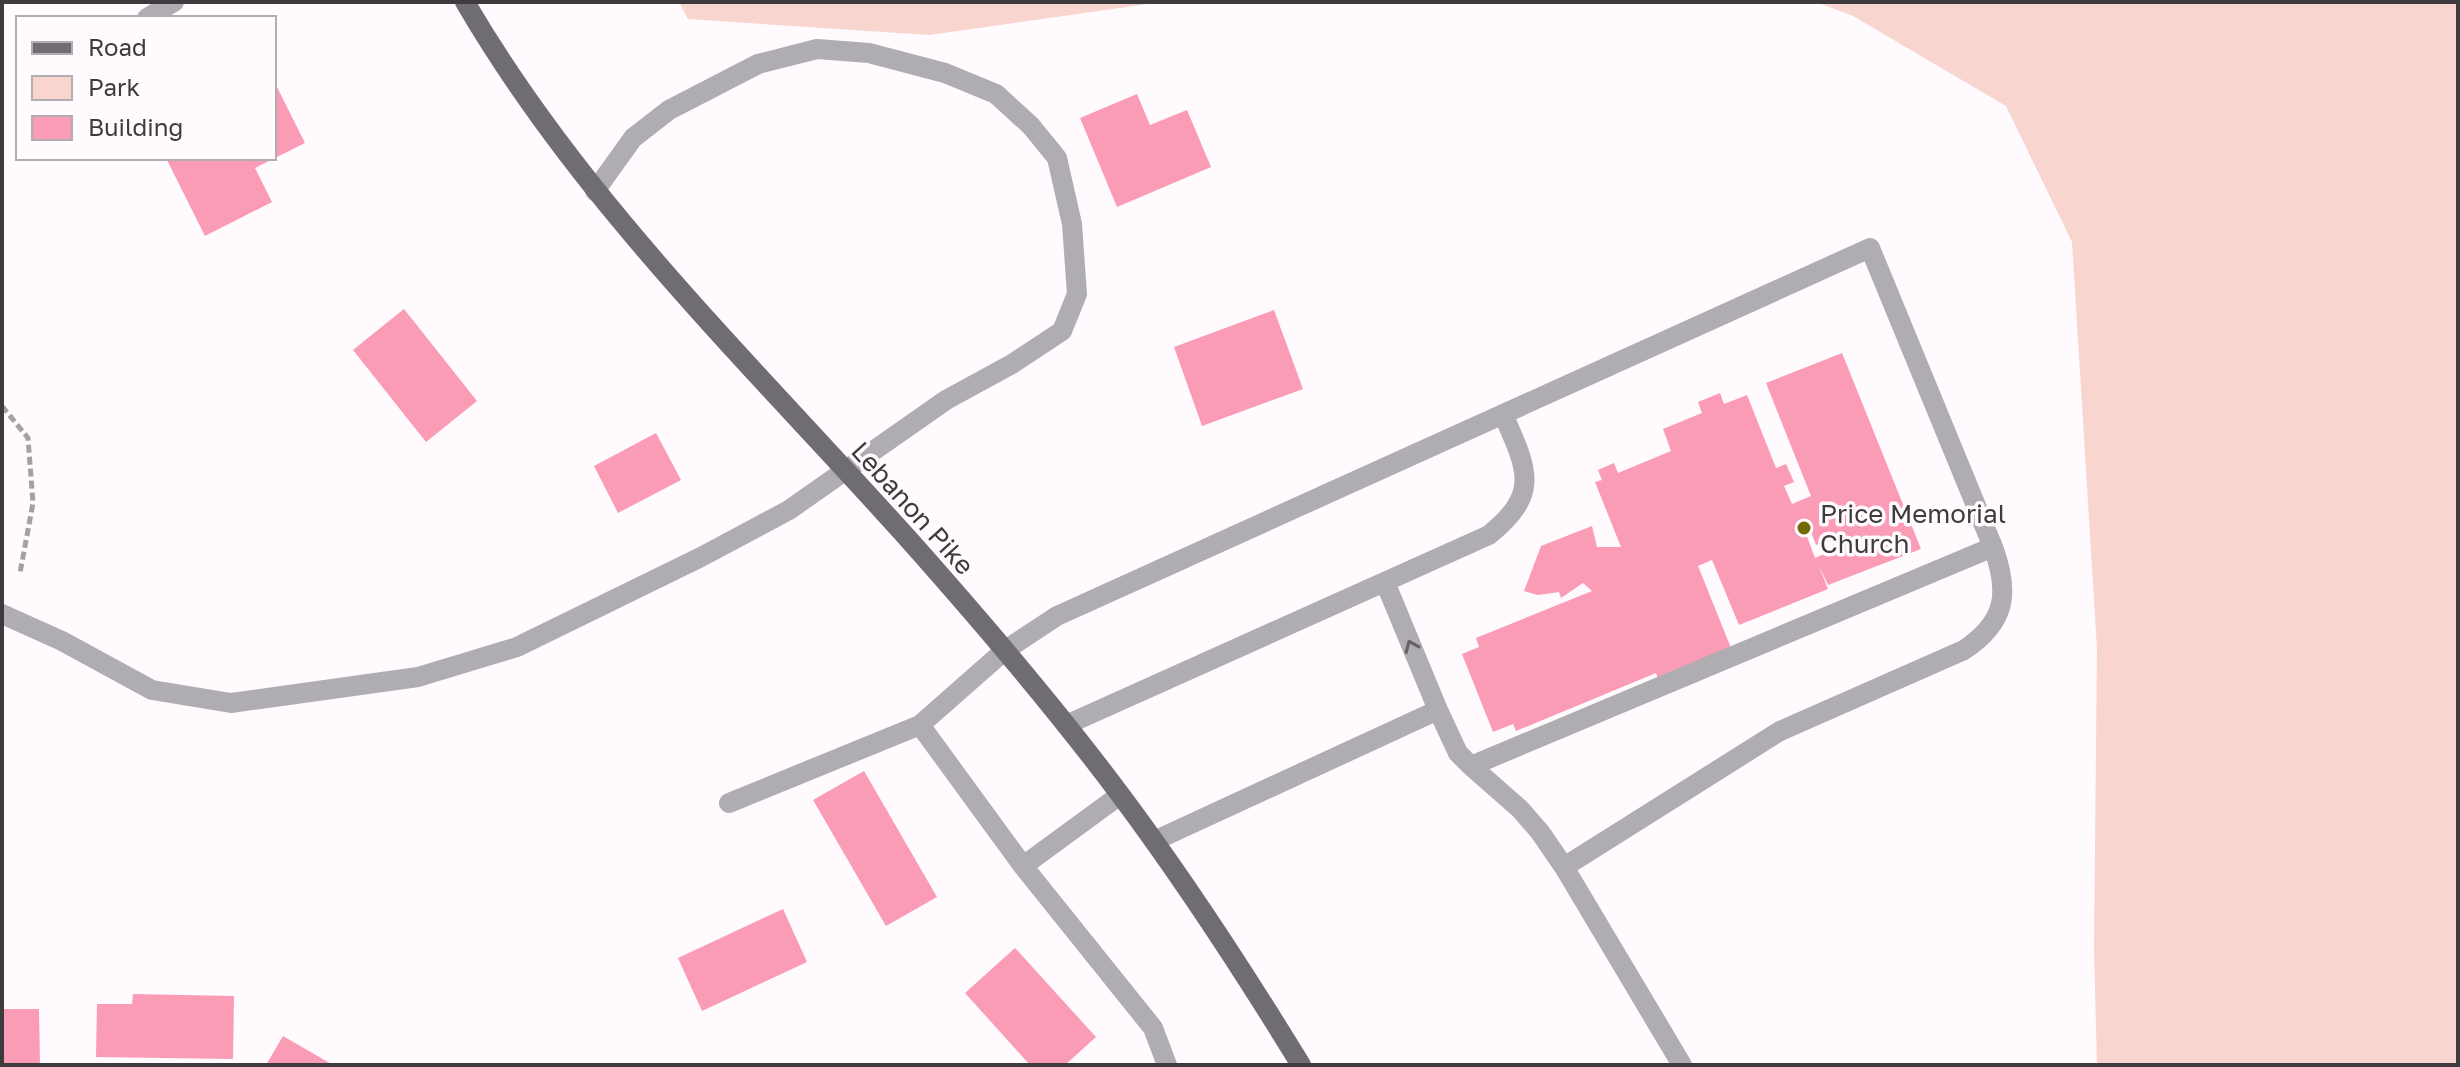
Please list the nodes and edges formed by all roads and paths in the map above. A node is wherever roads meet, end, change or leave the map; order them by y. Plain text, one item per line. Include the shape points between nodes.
1 (174, 2) edge
2 (465, 2) edge
3 (150, 16) edge
4 (595, 191) junction
5 (2, 406) edge
6 (1503, 414) junction
7 (844, 471) junction
8 (1993, 547) junction
9 (20, 573) dead end
10 (1385, 582) junction
11 (2, 614) edge
12 (1004, 651) junction
13 (1438, 710) junction
14 (920, 725) junction
15 (1066, 725) junction
16 (1471, 766) junction
17 (1120, 795) junction
18 (729, 803) dead end
19 (1154, 841) junction
20 (1023, 866) junction
21 (1564, 867) junction
22 (1167, 1065) edge
23 (1300, 1065) edge
24 (1682, 1065) edge

1 - 3 street
2 - 4 main road, Lebanon Pike
4 - 7 main road, Lebanon Pike
4 - 7 street via 633,138 669,110 758,64 817,49 869,53 945,73 996,94 1031,126 1057,158 1072,224 1077,294 1062,331 946,400
5 - 9 path via 28,438 33,503
6 - 8 street via 1870,248
6 - 10 street via 1524,472 1521,502 1511,517 1489,535
6 - 12 street via 1057,616
7 - 11 street via 789,510 517,647 418,677 231,703 152,690
7 - 12 main road, Lebanon Pike
8 - 16 street
8 - 21 street via 2002,603 1984,637 1780,731
13 -> 10 street
10 - 15 street
12 - 14 street
12 - 15 main road, Lebanon Pike
13 - 16 street via 1458,753
13 - 19 street
14 - 18 street
14 - 20 street
15 - 17 main road, Lebanon Pike
16 - 21 street via 1520,809
17 - 19 main road, Lebanon Pike
17 - 20 street
19 - 23 main road, Lebanon Pike
20 - 22 street via 1153,1028
21 - 24 street

